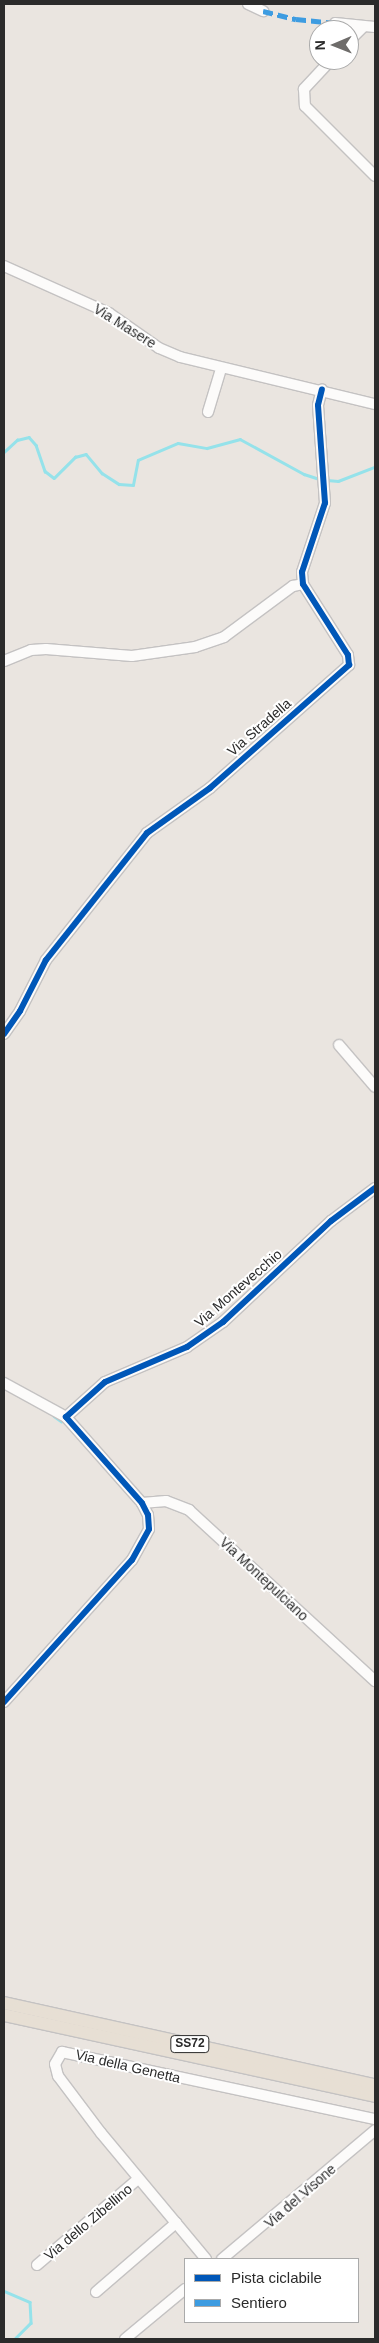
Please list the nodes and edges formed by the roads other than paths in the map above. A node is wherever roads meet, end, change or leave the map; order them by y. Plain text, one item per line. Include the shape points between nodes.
1 (248, 4) edge
2 (263, 10) dead end
3 (359, 26) edge
4 (363, 26) junction
5 (375, 26) edge
6 (359, 30) edge
7 (322, 70) edge
8 (375, 176) edge
9 (4, 266) edge
10 (222, 369) junction
11 (322, 390) junction
12 (375, 404) edge
13 (208, 412) dead end
14 (303, 584) junction
15 (4, 661) edge
16 (4, 1034) edge
17 (339, 1045) dead end
18 (375, 1087) edge
19 (375, 1188) edge
20 (4, 1383) edge
21 (66, 1417) junction
22 (142, 1503) junction
23 (375, 1681) edge
24 (4, 1702) edge
25 (4, 2003) edge
26 (4, 2015) edge
27 (375, 2085) edge
28 (375, 2096) edge
29 (375, 2119) edge
30 (375, 2130) edge
31 (138, 2179) junction
32 (176, 2223) junction
33 (205, 2258) edge
34 (223, 2258) edge
35 (37, 2265) dead end
36 (184, 2290) edge
37 (96, 2292) dead end
38 (124, 2339) edge

1 - 2 street
3 - 4 street
4 - 5 street
4 - 6 street
7 - 8 street via 304,90 305,106
9 - 10 street, Via Masere via 109,313 159,348
10 - 11 street, Via Masere
10 - 13 street
11 - 12 street, Via Masere
11 - 14 street via 318,405 324,489 322,520 302,572
14 - 15 street via 293,586 224,637 195,647 132,656 31,650
14 - 16 street, Via Stradella via 348,655 350,665 210,788 146,833 46,960 20,1011
17 - 18 street
19 - 21 street, Via Montevecchio via 331,1221 223,1322 187,1347 105,1382
20 - 21 street
21 - 22 street
22 - 23 street, Via Montepulciano via 166,1501 189,1510
22 - 24 street via 148,1515 149,1529 143,1545
25 - 27 main road, SS72
26 - 28 main road, SS72
29 - 31 street, Via della Genetta via 62,2052 55,2064 58,2076
30 - 34 street, Via del Visone
31 - 32 street, Via della Genetta
31 - 35 street, Via dello Zibellino
32 - 33 street, Via della Genetta
32 - 37 street
36 - 38 street

